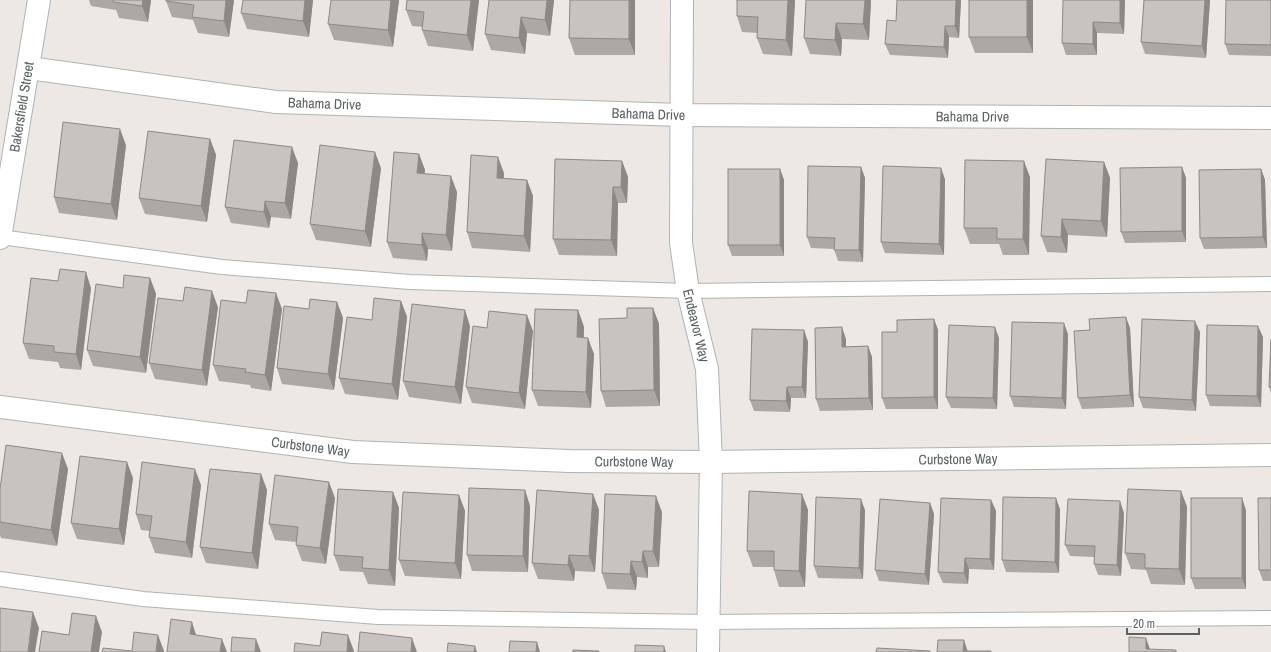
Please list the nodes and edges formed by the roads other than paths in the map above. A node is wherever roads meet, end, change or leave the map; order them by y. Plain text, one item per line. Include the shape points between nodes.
1 (40, 0) edge
2 (682, 0) edge
3 (29, 68) junction
4 (682, 115) junction
5 (1271, 118) edge
6 (0, 237) edge
7 (1271, 284) edge
8 (688, 291) junction
9 (0, 407) edge
10 (1271, 455) edge
11 (711, 462) junction
12 (0, 579) edge
13 (1271, 618) edge
14 (709, 622) junction
15 (708, 652) edge

1 - 3 street, Bakersfield Street
2 - 4 street, Endeavor Way
3 - 4 street, Bahama Drive via 276,102
3 - 6 street, Bakersfield Street
4 - 5 street, Bahama Drive
4 - 8 street, Endeavor Way via 681,243
6 - 8 lane via 222,267 410,282
7 - 8 lane
8 - 11 street, Endeavor Way via 707,369
9 - 11 street, Curbstone Way via 353,452 569,461
10 - 11 street, Curbstone Way
11 - 14 street, Endeavor Way
12 - 14 lane via 143,599 378,617
13 - 14 lane
14 - 15 street, Endeavor Way

